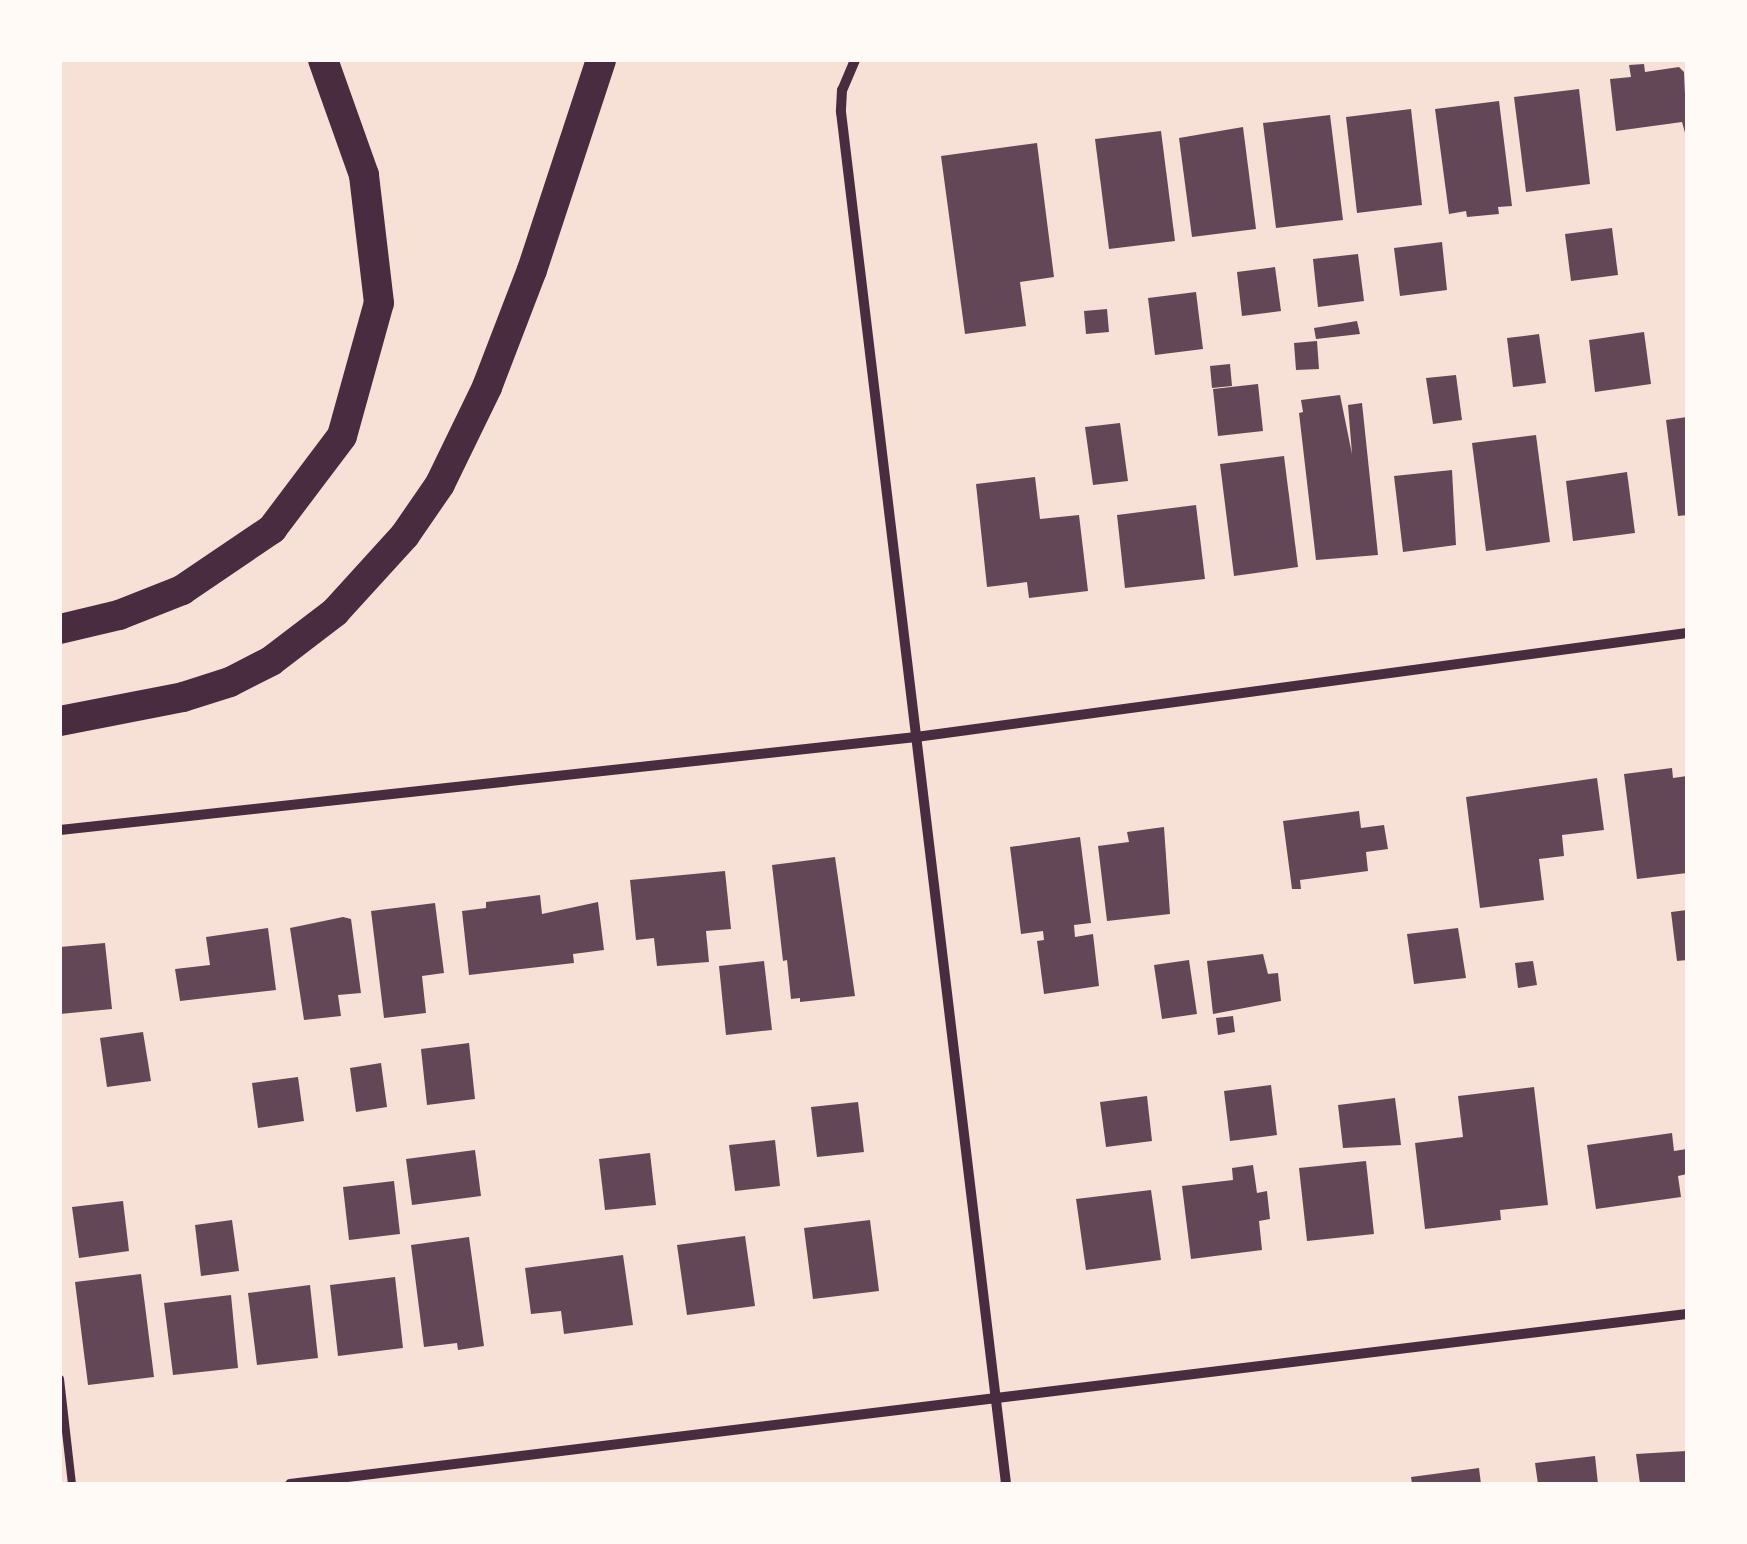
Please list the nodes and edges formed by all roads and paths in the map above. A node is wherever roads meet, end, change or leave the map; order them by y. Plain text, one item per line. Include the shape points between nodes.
1 (322, 60) edge
2 (601, 60) edge
3 (854, 60) edge
4 (60, 629) edge
5 (1687, 634) edge
6 (60, 721) edge
7 (916, 737) junction
8 (60, 830) edge
9 (1687, 1314) edge
10 (60, 1379) edge
11 (994, 1397) junction
12 (72, 1484) edge
13 (290, 1484) edge
14 (1006, 1484) edge

1 - 4 highway via 364,174 379,304 342,436 272,529 182,590
2 - 6 highway via 487,387 440,484 404,535 335,612 271,661 183,697
3 - 7 street via 840,112
5 - 7 street
7 - 8 street
7 - 11 street
9 - 11 street
10 - 12 lane
11 - 13 street
11 - 14 street

